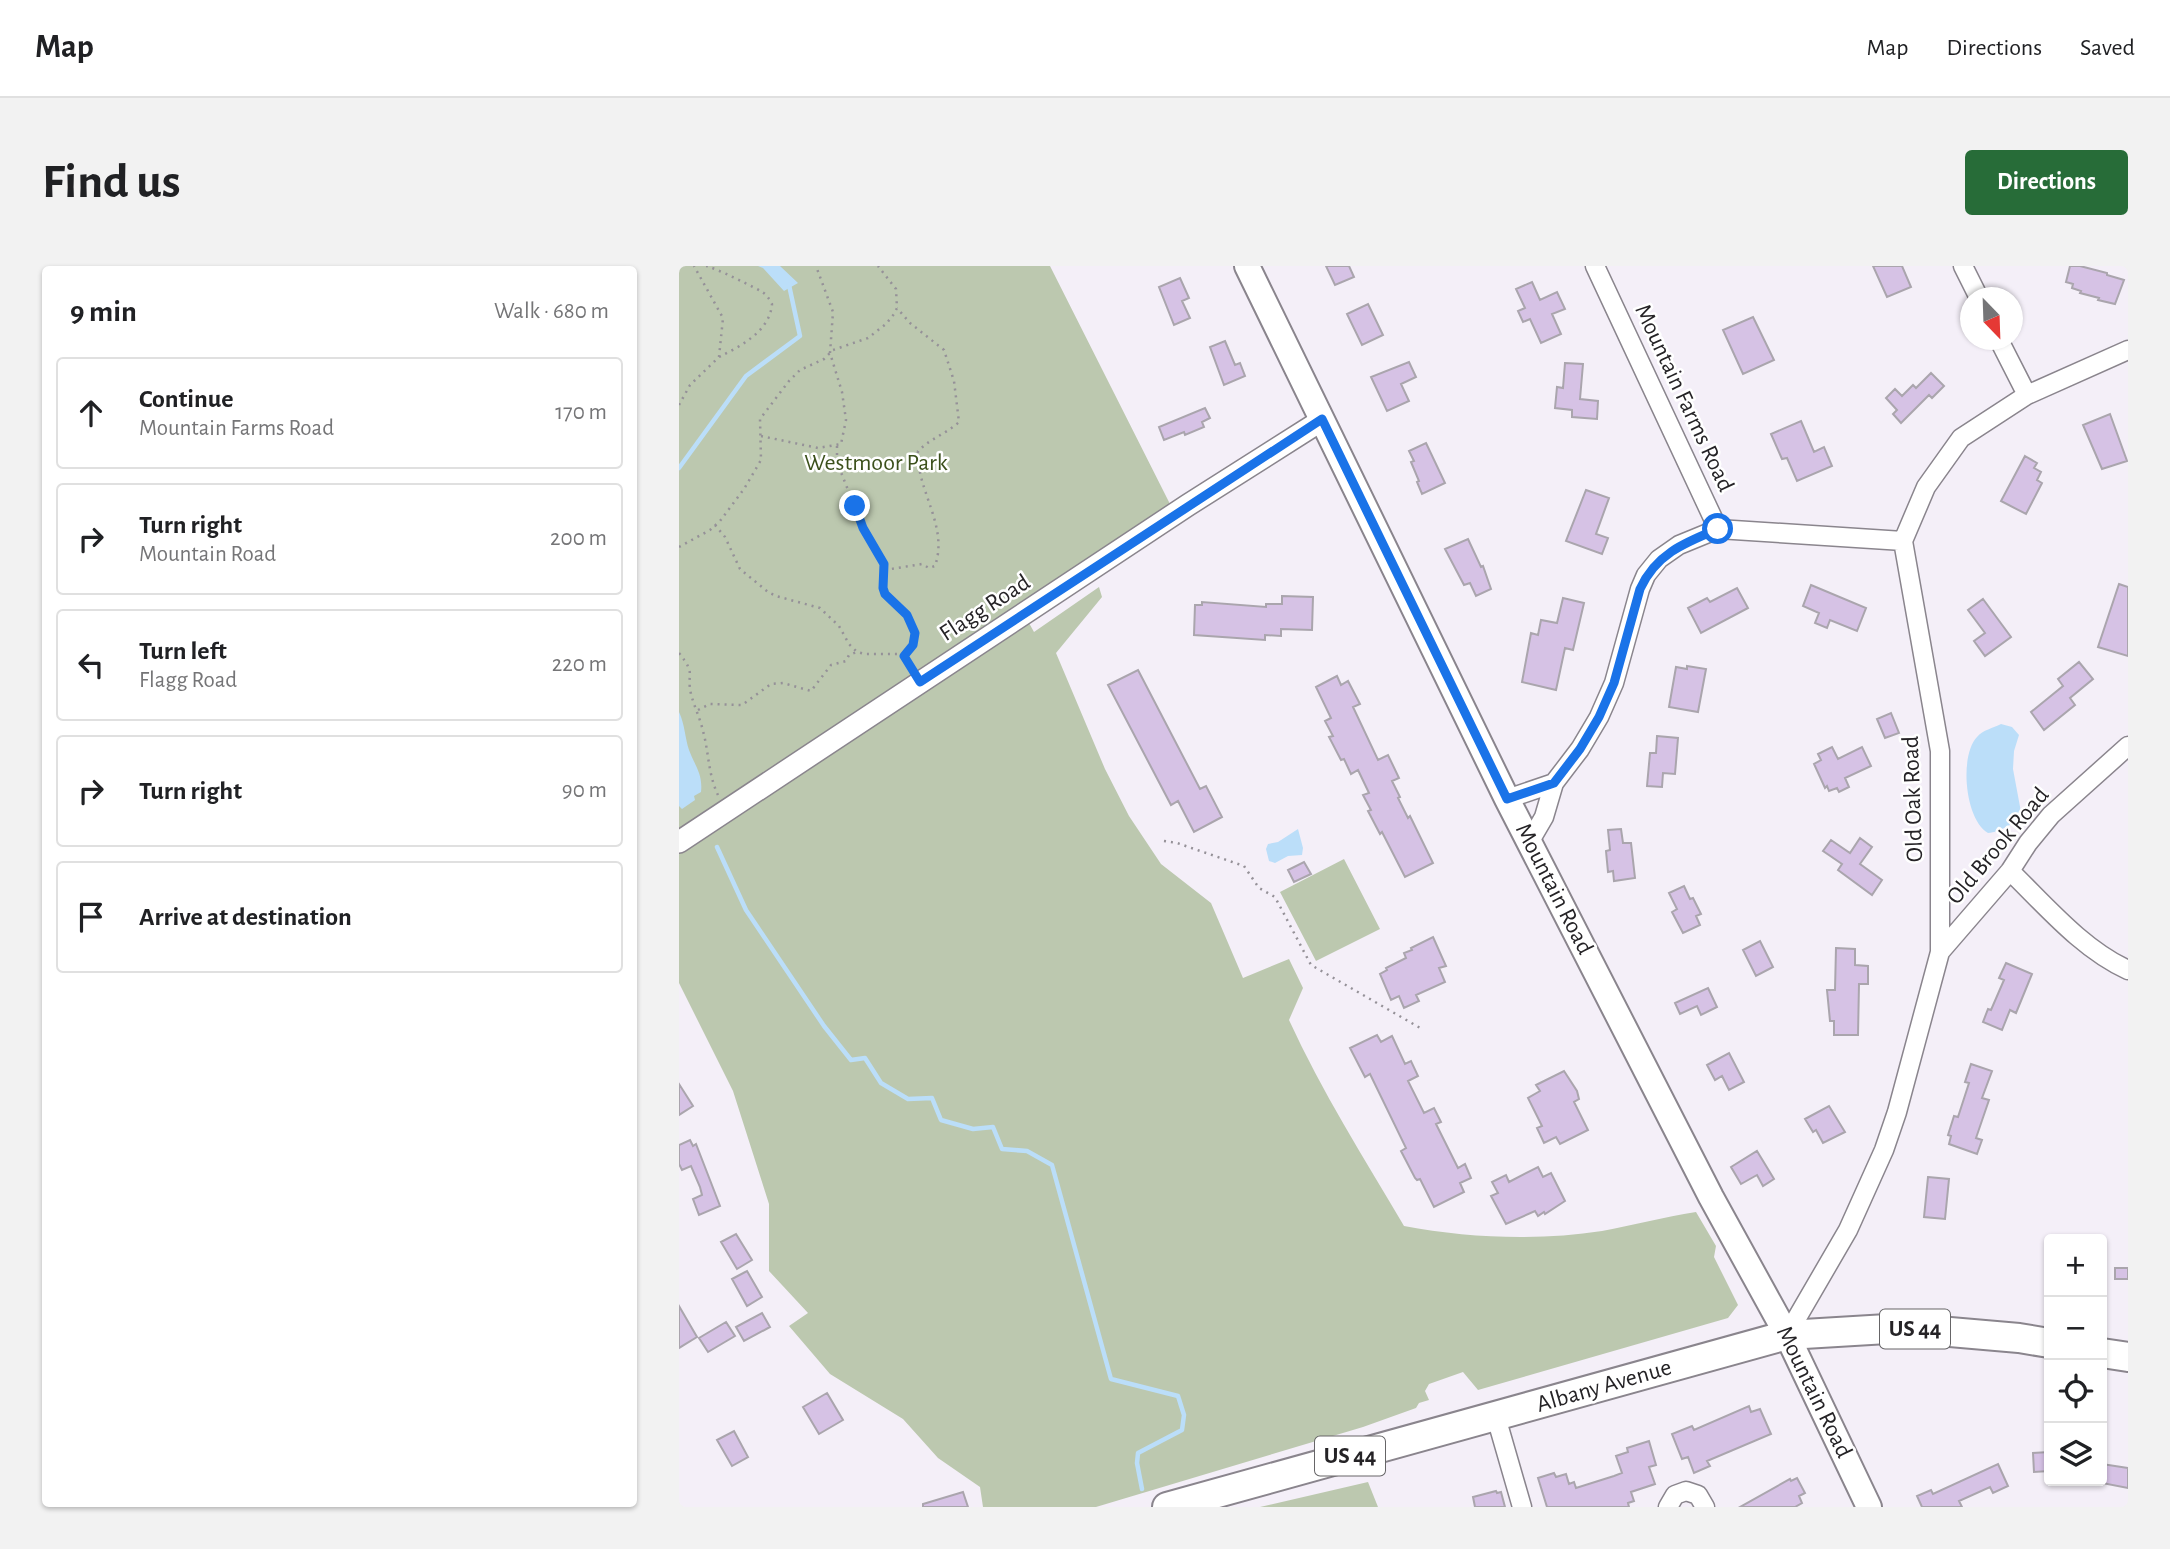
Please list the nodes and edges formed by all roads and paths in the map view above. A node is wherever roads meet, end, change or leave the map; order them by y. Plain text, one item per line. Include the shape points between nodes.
1 (694, 266) edge
2 (706, 266) edge
3 (816, 266) edge
4 (878, 266) edge
5 (1247, 266) edge
6 (1595, 266) edge
7 (1963, 266) edge
8 (1974, 287) edge
9 (897, 307) junction
10 (2004, 350) edge
11 (2128, 350) edge
12 (830, 353) junction
13 (719, 357) junction
14 (2027, 395) junction
15 (679, 404) edge
16 (1322, 419) junction
17 (761, 436) junction
18 (837, 446) junction
19 (715, 525) junction
20 (1718, 529) junction
21 (1903, 541) junction
22 (679, 547) edge
23 (885, 570) junction
24 (857, 652) junction
25 (679, 653) edge
26 (904, 656) junction
27 (920, 682) junction
28 (698, 710) junction
29 (2128, 746) edge
30 (1554, 783) junction
31 (1507, 799) junction
32 (726, 811) junction
33 (1164, 841) dead end
34 (1529, 841) junction
35 (679, 842) edge
36 (2010, 872) junction
37 (1940, 952) junction
38 (2128, 970) edge
39 (1422, 1030) dead end
40 (1787, 1335) junction
41 (2044, 1342) edge
42 (2107, 1354) edge
43 (2128, 1357) edge
44 (1496, 1417) junction
45 (1167, 1507) edge
46 (1522, 1507) edge
47 (1668, 1507) edge
48 (1705, 1507) edge
49 (1869, 1507) edge

1 - 13 path via 723,318
2 - 13 path via 759,290 772,304 762,328
3 - 12 path via 833,312
4 - 9 path via 896,289
5 - 16 main road, Mountain Road
6 - 20 street, Mountain Farms Road
7 - 8 street
9 - 12 path via 886,324 868,338
9 - 23 path via 944,350 959,422 918,450 938,535 935,566
10 - 14 street
11 - 14 street
12 - 17 path via 789,381 760,419
12 - 18 path via 846,420
13 - 15 path via 690,385
14 - 21 street via 1961,438 1926,487
16 - 27 street, Flagg Road
16 - 31 main road, Mountain Road
17 - 18 path via 818,448
17 - 19 path via 761,460
18 - 23 path via 837,462
19 - 22 path
19 - 24 path via 740,569 776,596 820,608
20 - 21 street
20 - 30 street, Mountain Farms Road via 1678,545 1646,575 1614,683 1599,717
21 - 37 street, Old Oak Road via 1940,751
23 - 26 path via 885,594 907,615 915,633
24 - 26 path
24 - 28 path via 831,665 810,691 771,684 742,705 710,704
25 - 28 path via 689,666
26 - 27 path
27 - 32 street, Flagg Road
28 - 32 path via 709,770
29 - 36 street, Old Brook Road via 2051,815
30 - 31 street
30 - 34 street, Mountain Farms Road via 1544,817
31 - 34 main road, Mountain Road
32 - 35 street, Flagg Road
33 - 39 path via 1244,866 1259,888 1275,897 1311,965
34 - 40 main road, Mountain Road
36 - 37 street, Old Brook Road
36 - 38 street via 2073,932
37 - 40 street, Old Oak Road via 1897,1112 1867,1191
40 - 41 highway, Albany Avenue / US 44 via 1903,1328
40 - 44 highway, Albany Avenue / US 44
40 - 49 main road, Mountain Road
42 - 43 highway
44 - 45 highway, Albany Avenue / US 44
44 - 46 street
47 - 48 street via 1675,1495 1686,1491 1699,1495

